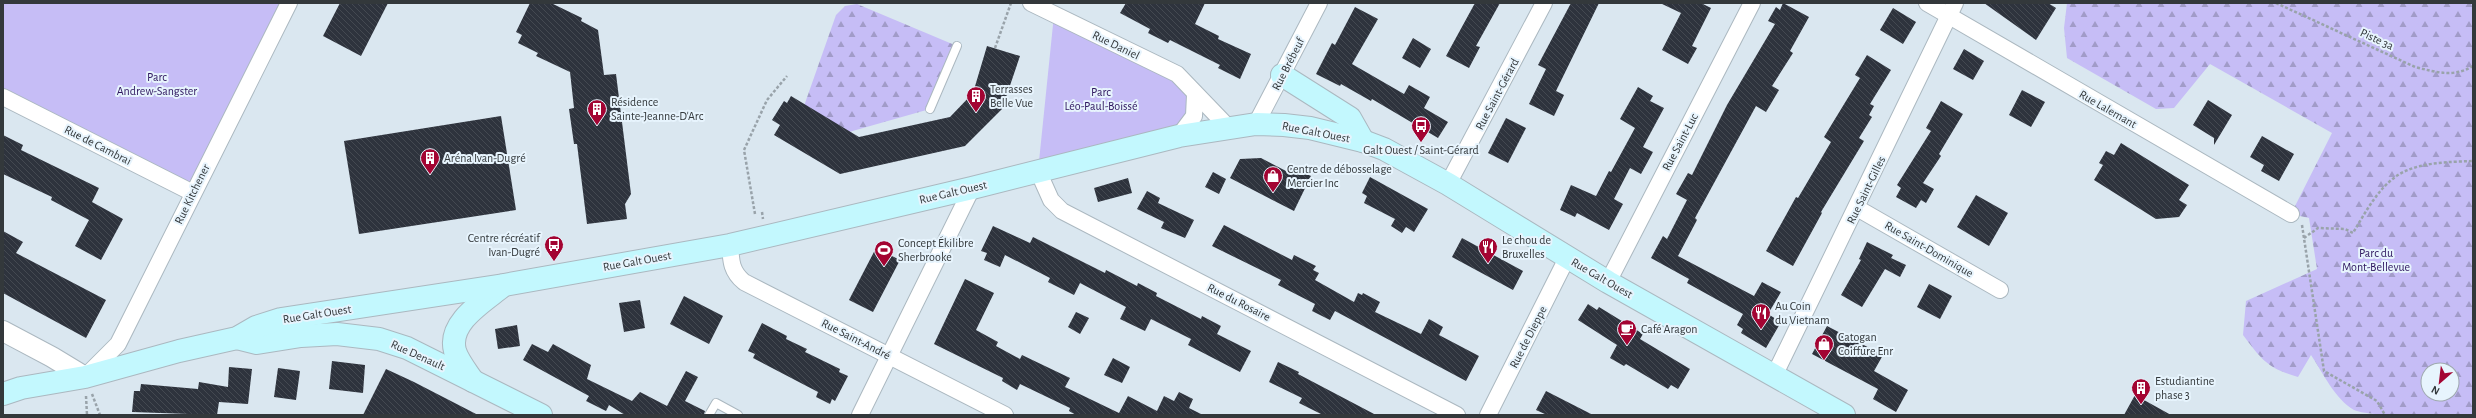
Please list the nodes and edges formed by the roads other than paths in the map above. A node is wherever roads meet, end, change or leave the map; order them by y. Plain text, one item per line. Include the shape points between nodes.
1 (289, 3) edge
2 (1031, 3) edge
3 (1319, 3) edge
4 (1544, 3) edge
5 (1752, 3) edge
6 (1927, 3) edge
7 (1952, 10) edge
8 (957, 46) dead end
9 (1282, 75) junction
10 (1195, 95) junction
11 (3, 97) edge
12 (930, 109) dead end
13 (1256, 124) junction
14 (1228, 127) junction
15 (1179, 136) junction
16 (1363, 141) junction
17 (1038, 171) junction
18 (1448, 184) junction
19 (972, 188) junction
20 (193, 193) junction
21 (1857, 208) junction
22 (2291, 214) road end
23 (730, 245) junction
24 (1567, 258) junction
25 (1608, 282) junction
26 (504, 285) junction
27 (2000, 290) dead end
28 (3, 330) edge
29 (237, 338) junction
30 (889, 356) junction
31 (1774, 376) junction
32 (85, 377) junction
33 (473, 381) junction
34 (3, 394) edge
35 (541, 415) edge
36 (709, 415) edge
37 (738, 415) edge
38 (860, 415) edge
39 (1005, 415) edge
40 (1457, 415) edge
41 (1488, 415) edge
42 (1844, 415) edge

1 - 20 street, Rue Kitchener
2 - 10 street, Rue Daniel via 1177,74
3 - 9 street, Rue Brébeuf
4 - 18 street, Rue Saint-Gérard
5 - 25 street, Rue Saint-Luc
6 - 7 street, Rue Lalemant
7 - 21 street, Rue Saint-Gilles
7 - 22 street, Rue Lalemant
8 - 12 lane
9 - 13 street, Rue Brébeuf
9 - 16 main road via 1350,118
10 - 14 street, Rue Daniel
10 - 15 street via 1194,116
11 - 20 street, Rue de Cambrai
13 - 14 main road, Rue Galt Ouest
13 - 16 main road, Rue Galt Ouest via 1310,128
14 - 15 main road, Rue Galt Ouest
15 - 17 main road, Rue Galt Ouest
16 - 18 main road, Rue Galt Ouest via 1384,149
17 - 19 main road, Rue Galt Ouest
17 - 40 street, Rue du Rosaire via 1050,200 1062,211
18 - 24 main road, Rue Galt Ouest
19 - 23 main road, Rue Galt Ouest
19 - 30 street
20 - 32 street, Rue Kitchener via 118,344
21 - 27 street, Rue Saint-Dominique
21 - 31 street, Rue Saint-Gilles
23 - 26 main road, Rue Galt Ouest
23 - 30 street, Rue Saint-André via 731,265 736,275 744,282
24 - 25 main road, Rue Galt Ouest
24 - 41 street, Rue de Dieppe
25 - 31 main road, Rue Galt Ouest
26 - 29 main road, Rue Galt Ouest via 281,318 256,327
26 - 33 main road via 461,322 456,330 453,343 455,353
28 - 32 street
29 - 32 main road, Rue Galt Ouest via 178,351
29 - 33 main road, Rue Denault via 257,343 337,334 378,339 406,348
30 - 38 street
30 - 39 street, Rue Saint-André
31 - 42 main road, Rue Galt Ouest
32 - 34 main road, Rue Galt Ouest via 21,388
33 - 35 main road, Rue Denault
36 - 37 lane via 716,403

